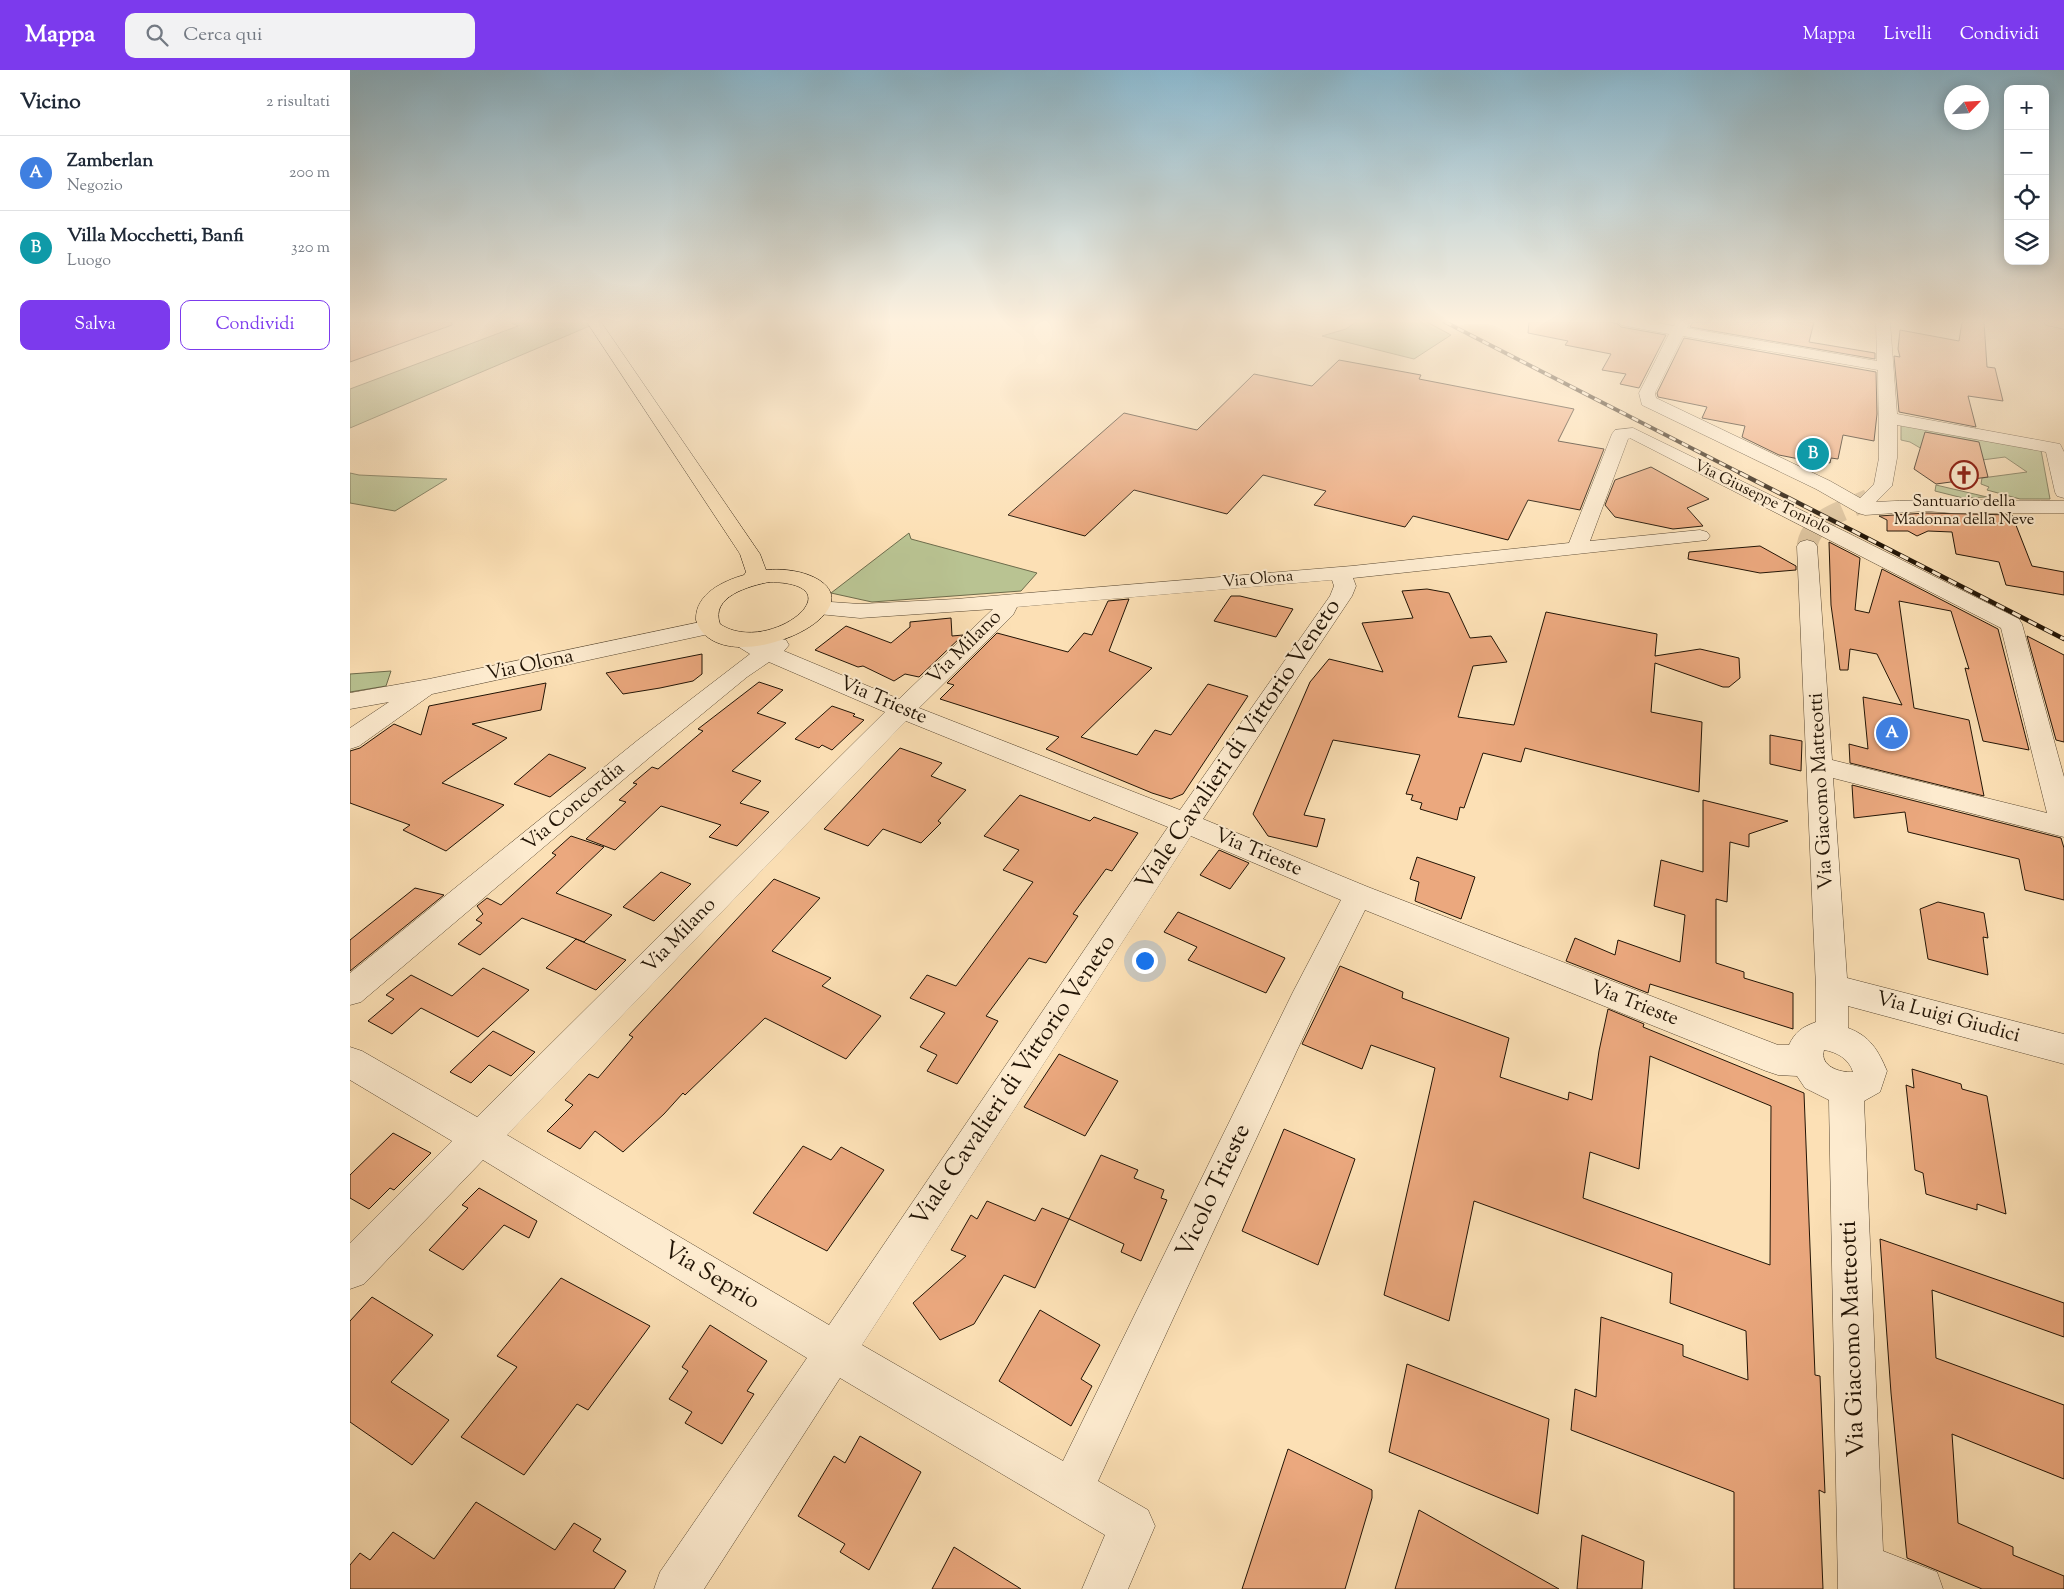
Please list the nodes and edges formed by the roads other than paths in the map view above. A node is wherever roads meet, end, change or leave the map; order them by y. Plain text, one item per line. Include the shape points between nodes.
1 (642, 393) edge
2 (1647, 393) edge
3 (1887, 393) edge
4 (1888, 418) junction
5 (2064, 492) edge
6 (1869, 500) tunnel mouth
7 (2064, 507) edge
8 (1700, 536) dead end
9 (1807, 546) tunnel mouth
10 (1577, 548) junction
11 (1340, 573) junction
12 (752, 579) junction
13 (1009, 600) junction
14 (808, 616) junction
15 (710, 627) junction
16 (742, 639) junction
17 (768, 652) junction
18 (429, 687) junction
19 (350, 701) edge
20 (902, 710) junction
21 (350, 740) edge
22 (1820, 766) junction
23 (1186, 822) junction
24 (2064, 827) edge
25 (1358, 895) junction
26 (1832, 988) junction
27 (350, 992) edge
28 (1832, 1036) junction
29 (2064, 1049) edge
30 (1792, 1060) junction
31 (350, 1062) edge
32 (1846, 1089) junction
33 (481, 1139) junction
34 (350, 1270) edge
35 (835, 1350) junction
36 (1072, 1489) junction
37 (1860, 1576) edge
38 (677, 1589) edge
39 (1106, 1589) edge
40 (1920, 1589) edge

1 - 12 main road via 750,554 757,573
2 - 7 street via 1648,401 1865,508 1926,505 1951,508
3 - 4 street
4 - 5 street via 2054,448
4 - 6 street via 1888,458 1883,486
8 - 10 street, Via Olona
9 - 22 street, Via Giacomo Matteotti
10 - 11 street, Via Olona
10 - 24 street, Via Giuseppe Toniolo via 1621,434 1633,433 2011,624
11 - 13 street, Via Olona
11 - 23 street, Viale Cavalieri di Vittorio Veneto via 1344,586 1341,596
12 - 14 main road via 785,576 810,583 819,598
12 - 15 main road via 714,600 706,619
13 - 14 street, Via Olona
13 - 20 street, Via Milano via 1005,610
14 - 16 main road via 773,636
14 - 17 street, Via Concordia via 790,636
15 - 16 main road via 729,637
15 - 18 street, Via Olona
16 - 17 street, Via Trieste
17 - 20 street, Via Trieste
17 - 27 street, Via Concordia via 647,746
18 - 19 street, Via Olona
18 - 21 street
20 - 23 street, Via Trieste
20 - 33 street, Via Milano
22 - 24 street
22 - 26 street, Via Giacomo Matteotti
23 - 25 street, Via Trieste
23 - 35 street, Viale Cavalieri di Vittorio Veneto
25 - 30 street, Via Trieste
25 - 36 street, Vicolo Trieste
26 - 28 street, Via Giacomo Matteotti
26 - 29 street, Via Luigi Giudici
28 - 30 street via 1815,1037
28 - 32 street via 1851,1044 1869,1067 1868,1081 1862,1086
30 - 32 street via 1811,1069 1826,1082
31 - 33 street, Via Seprio
32 - 37 street, Via Giacomo Matteotti
33 - 34 street, Via Milano
33 - 35 street, Via Seprio
35 - 36 street, Via Seprio
35 - 38 street, Viale Cavalieri di Vittorio Veneto
36 - 39 street, Via Seprio via 1132,1526
37 - 40 street

